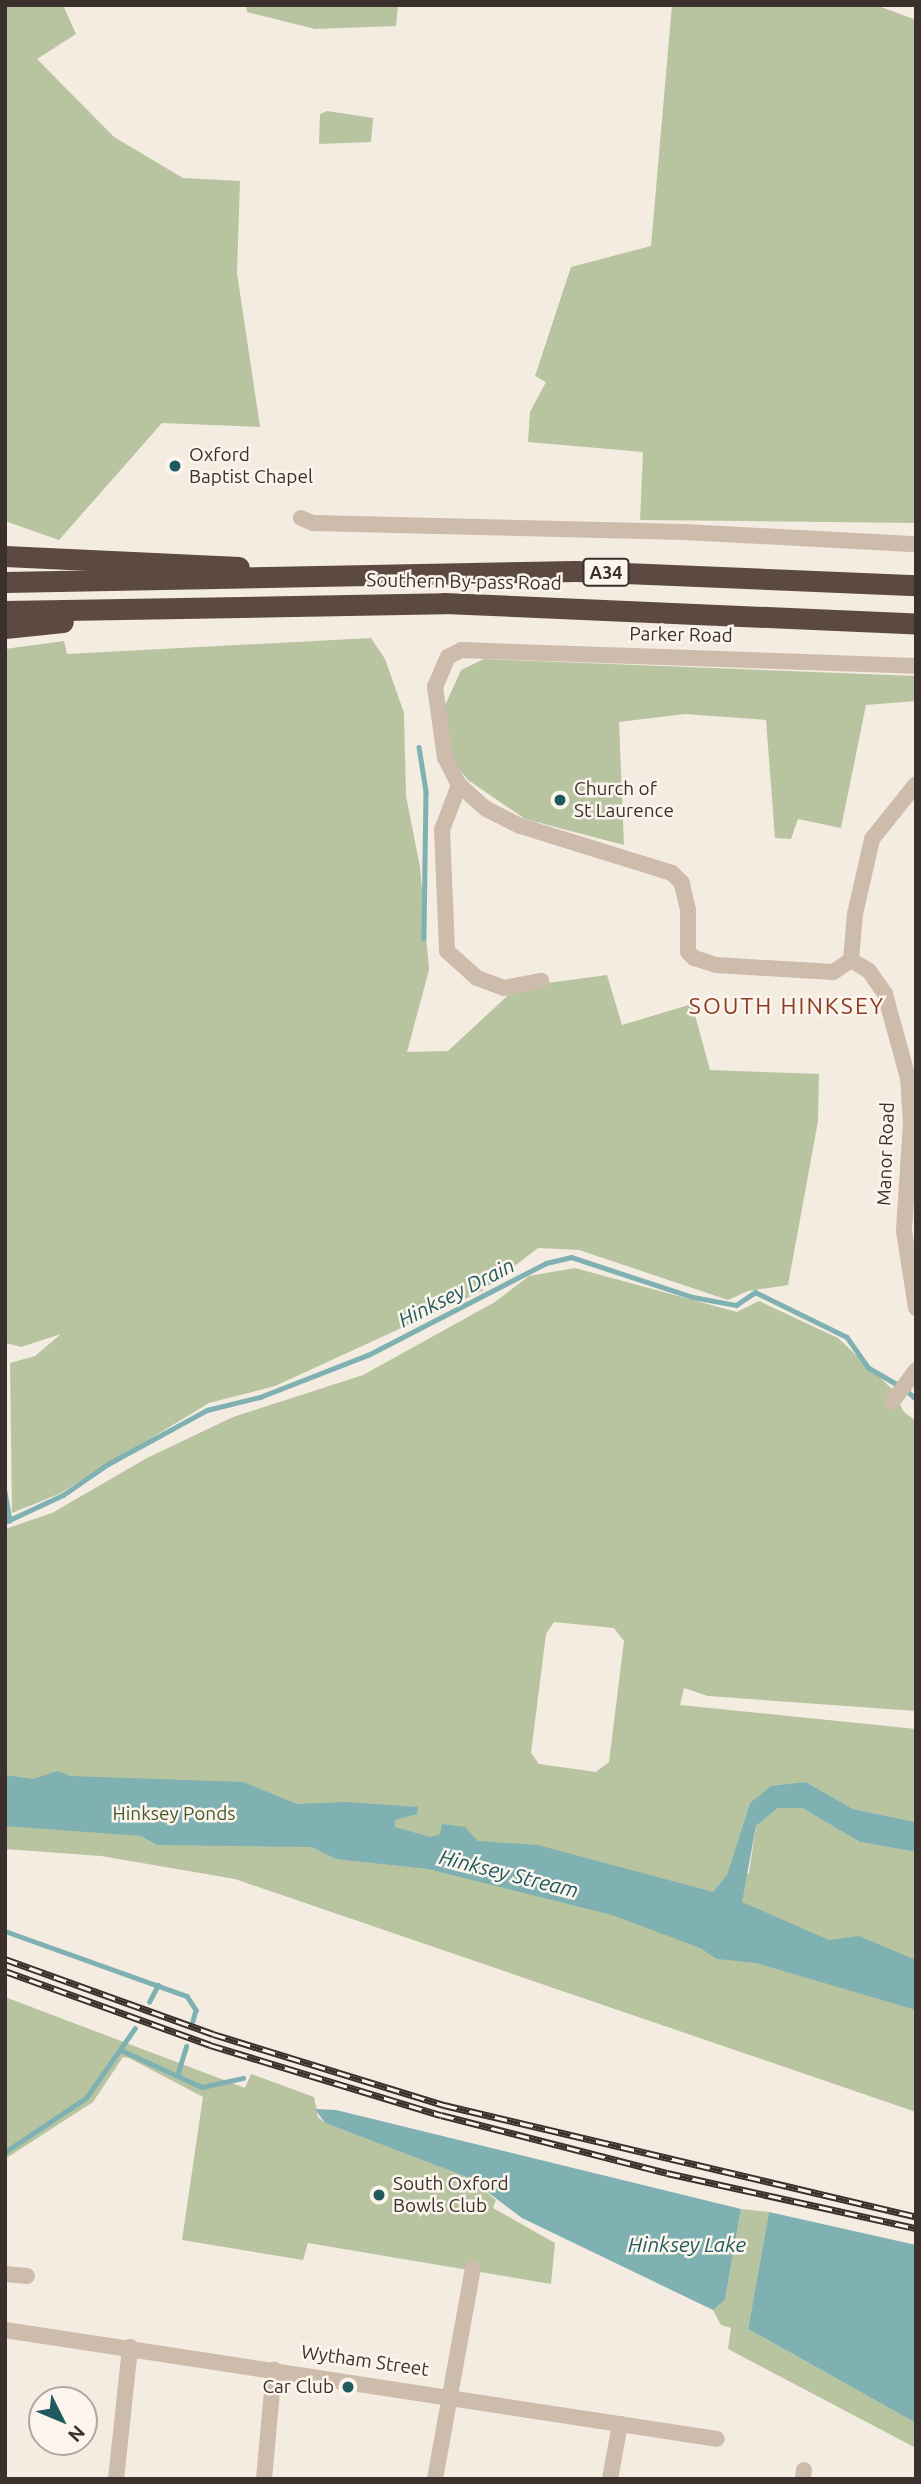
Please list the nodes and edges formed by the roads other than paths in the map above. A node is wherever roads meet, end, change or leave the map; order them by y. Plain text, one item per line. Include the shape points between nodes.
1 (301, 518) dead end
2 (916, 544) edge
3 (5, 556) edge
4 (297, 574) junction
5 (5, 582) edge
6 (916, 585) edge
7 (222, 605) junction
8 (5, 611) edge
9 (916, 624) edge
10 (5, 628) edge
11 (916, 666) edge
12 (916, 784) edge
13 (458, 786) junction
14 (851, 960) junction
15 (541, 981) dead end
16 (916, 1308) edge
17 (473, 2268) dead end
18 (5, 2274) edge
19 (27, 2276) dead end
20 (5, 2330) edge
21 (130, 2347) junction
22 (274, 2369) junction
23 (450, 2395) junction
24 (620, 2424) junction
25 (717, 2439) dead end
26 (116, 2479) edge
27 (264, 2479) edge
28 (435, 2479) edge
29 (610, 2479) edge

1 - 2 street via 313,523 684,532
3 - 4 highway via 210,564
4 - 5 highway, A34
4 - 6 highway, Southern By-pass Road / A34 via 576,571
7 - 8 highway, A34
7 - 9 highway, Southern By-pass Road / A34 via 471,603
7 - 10 highway
11 - 13 street, Parker Road via 461,650 448,657 435,687 445,758
12 - 14 street via 872,839 855,914
13 - 14 street via 486,809 520,826 672,873 682,883 688,909 688,952 694,958 716,965 833,972
13 - 15 street via 442,830 447,951 477,978 504,988
14 - 16 street, Manor Road via 869,971 885,994 902,1045 911,1122 904,1231
17 - 23 street
18 - 19 street
20 - 21 street, Wytham Street
21 - 22 street, Wytham Street
21 - 26 street
22 - 23 street, Wytham Street
22 - 27 street
23 - 24 street, Wytham Street
23 - 28 street
24 - 25 street, Wytham Street
24 - 29 street

